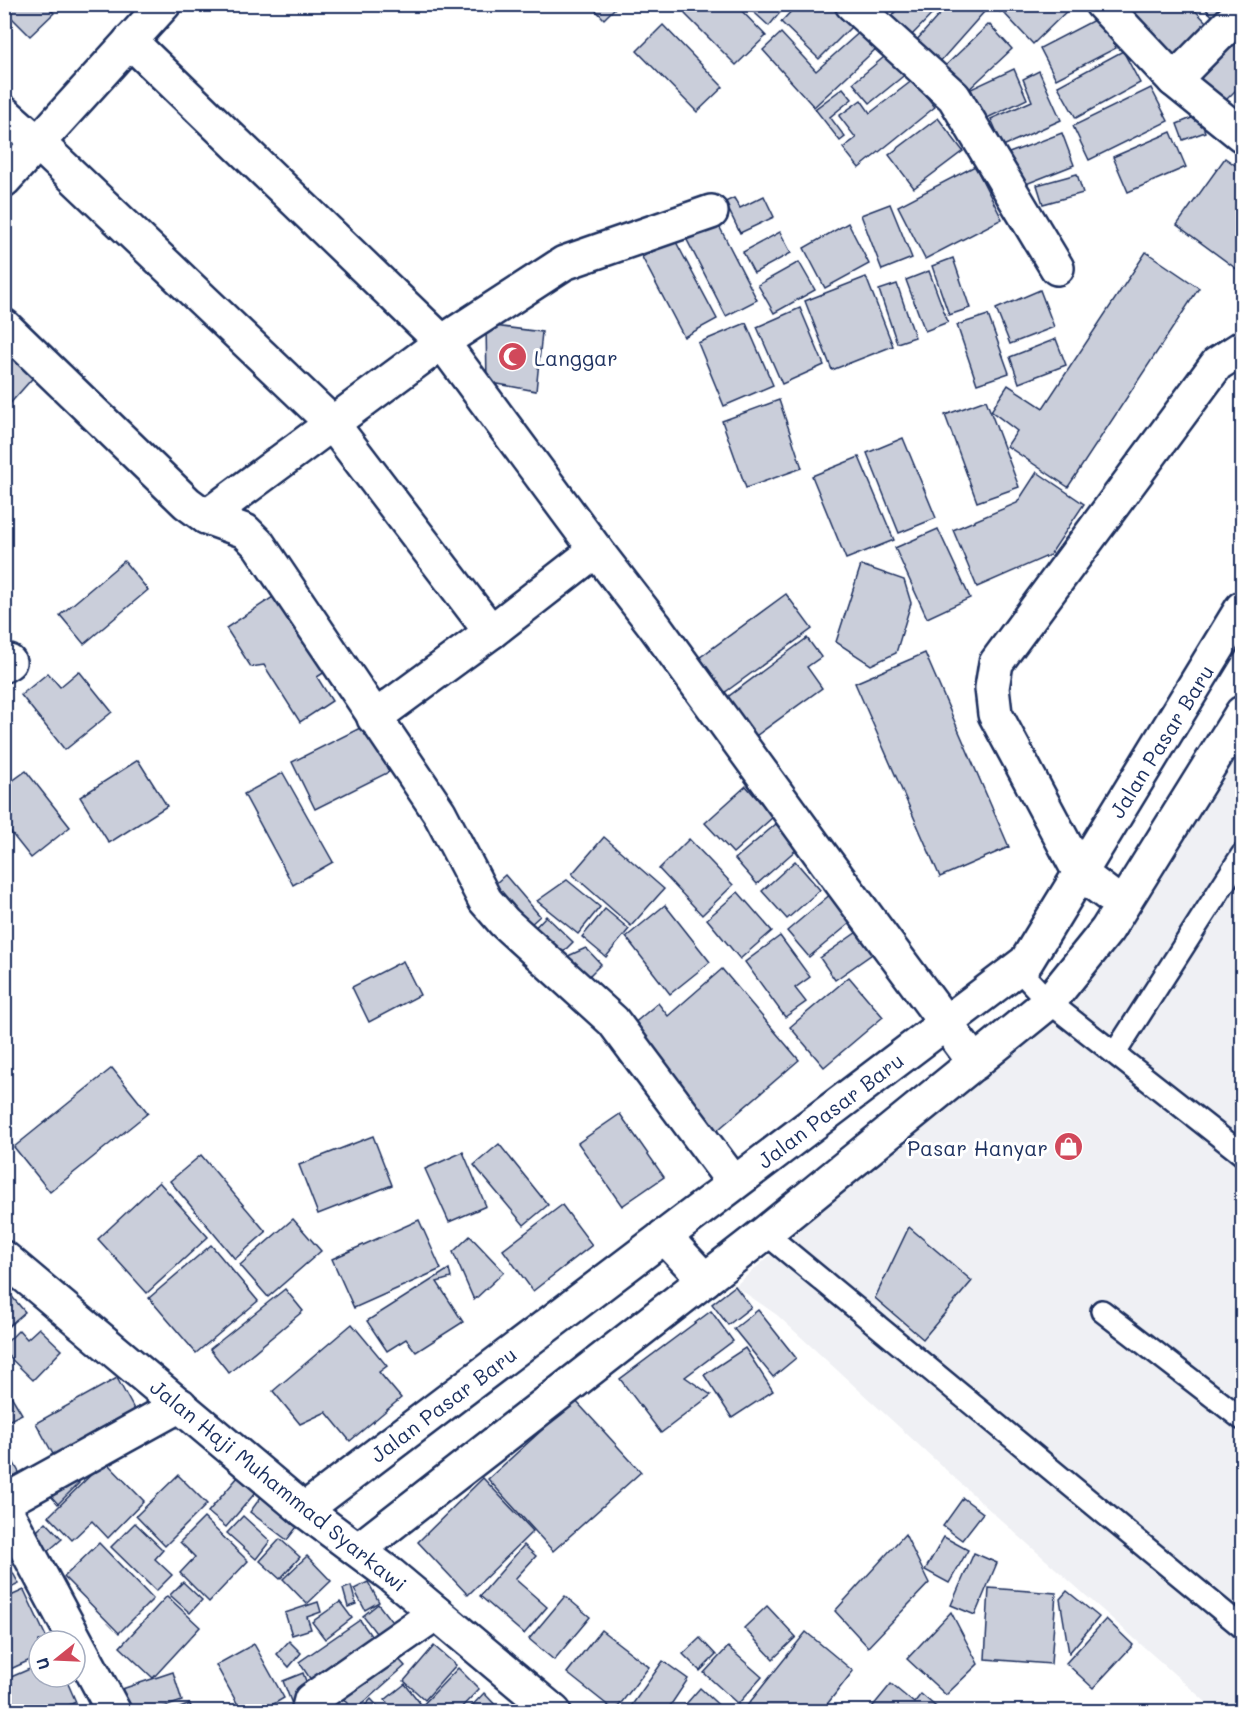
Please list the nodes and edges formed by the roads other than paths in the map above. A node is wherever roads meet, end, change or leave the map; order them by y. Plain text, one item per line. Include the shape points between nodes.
1 (164, 4) edge
2 (852, 4) edge
3 (1102, 4) edge
4 (1242, 11) edge
5 (130, 41) junction
6 (1174, 80) junction
7 (4, 113) edge
8 (1242, 135) edge
9 (38, 143) junction
10 (4, 180) edge
11 (711, 212) dead end
12 (1057, 268) dead end
13 (4, 326) edge
14 (442, 342) junction
15 (1242, 348) edge
16 (331, 422) junction
17 (207, 517) junction
18 (596, 550) junction
19 (1242, 608) edge
20 (491, 632) junction
21 (1242, 713) edge
22 (374, 718) junction
23 (1242, 855) edge
24 (1080, 873) junction
25 (1122, 905) junction
26 (1017, 968) junction
27 (1049, 1002) junction
28 (945, 1023) junction
29 (1115, 1053) junction
30 (975, 1062) junction
31 (1242, 1154) edge
32 (734, 1183) junction
33 (765, 1233) junction
34 (664, 1236) junction
35 (4, 1258) edge
36 (705, 1281) junction
37 (1102, 1311) dead end
38 (180, 1405) junction
39 (1242, 1419) edge
40 (4, 1502) edge
41 (4, 1507) edge
42 (304, 1510) junction
43 (358, 1550) junction
44 (436, 1613) junction
45 (1242, 1627) edge
46 (114, 1712) edge
47 (308, 1712) edge
48 (554, 1712) edge

1 - 5 street
2 - 12 street via 954,97
3 - 6 street
4 - 6 street
5 - 9 street
5 - 14 street
6 - 8 street
7 - 9 street
9 - 10 street
9 - 16 street
11 - 14 street via 564,263
13 - 17 street via 187,503
14 - 16 street
14 - 18 street
15 - 24 street via 1217,364 996,663 992,688 995,714
16 - 17 street
16 - 20 street
17 - 22 street via 245,531 259,545
18 - 20 street
18 - 28 street
19 - 24 street, Jalan Pasar Baru
20 - 22 street
21 - 25 street
22 - 32 street via 439,812 485,900 613,1021
23 - 29 lane
24 - 25 street
24 - 26 street, Jalan Pasar Baru via 1026,962
25 - 27 street via 1107,930
26 - 27 lane
26 - 28 street, Jalan Pasar Baru
27 - 29 lane
27 - 30 street
28 - 30 street
28 - 32 street, Jalan Pasar Baru
29 - 31 lane
30 - 33 street
32 - 34 street, Jalan Pasar Baru
33 - 36 street
33 - 45 lane
34 - 36 street
34 - 42 street, Jalan Pasar Baru
35 - 38 street, Jalan Haji Muhammad Syarkawi
36 - 43 street
37 - 39 lane
38 - 40 street
38 - 42 street, Jalan Haji Muhammad Syarkawi
41 - 46 street
42 - 43 street, Jalan Haji Muhammad Syarkawi
43 - 44 street, Jalan Haji Muhammad Syarkawi
44 - 47 street via 311,1700
44 - 48 street, Jalan Haji Muhammad Syarkawi

